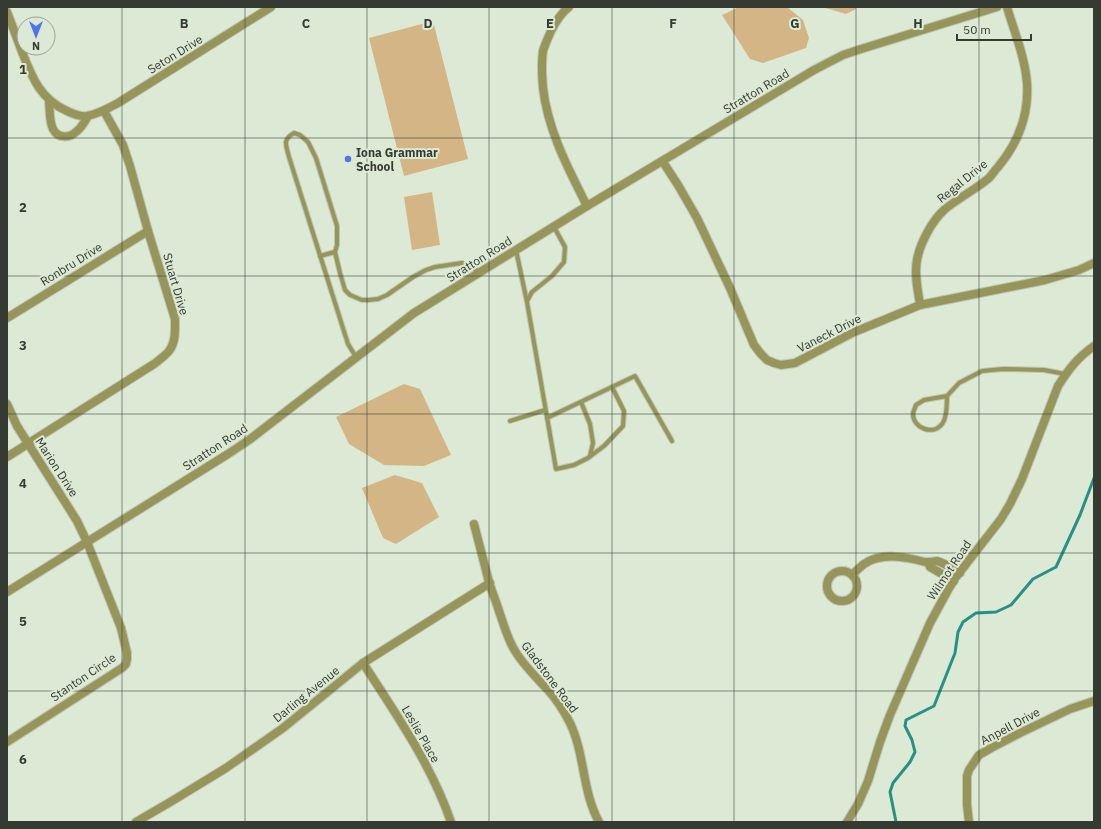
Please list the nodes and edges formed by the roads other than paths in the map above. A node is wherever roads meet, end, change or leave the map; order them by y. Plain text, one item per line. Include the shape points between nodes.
1 (271, 7) edge
2 (569, 7) edge
3 (997, 7) edge
4 (1007, 7) edge
5 (7, 12) edge
6 (50, 101) junction
7 (104, 111) junction
8 (88, 116) junction
9 (662, 162) junction
10 (587, 206) junction
11 (554, 227) junction
12 (148, 231) junction
13 (516, 250) junction
14 (335, 252) junction
15 (320, 256) junction
16 (1094, 263) edge
17 (480, 272) junction
18 (527, 302) junction
19 (920, 305) junction
20 (7, 318) edge
21 (1094, 346) edge
22 (356, 357) junction
23 (1065, 374) junction
24 (612, 387) junction
25 (947, 396) junction
26 (581, 402) junction
27 (7, 404) edge
28 (545, 410) junction
29 (547, 418) junction
30 (510, 421) dead end
31 (672, 441) dead end
32 (28, 444) junction
33 (590, 456) junction
34 (7, 457) edge
35 (474, 524) dead end
36 (87, 542) junction
37 (928, 562) junction
38 (960, 573) junction
39 (852, 574) dead end
40 (954, 581) junction
41 (490, 583) junction
42 (7, 592) edge
43 (363, 663) junction
44 (1094, 701) edge
45 (7, 742) edge
46 (136, 822) edge
47 (451, 822) edge
48 (598, 822) edge
49 (847, 822) edge
50 (969, 822) edge

1 - 7 street, Seton Drive
2 - 10 street via 564,10 546,42 543,51 542,79 551,126
3 - 9 street, Stratton Road via 841,56
4 - 19 street, Regal Drive via 1024,61 1027,82 1025,112 1019,135 1006,158 989,178 944,210 932,224 917,260 916,278
5 - 6 street via 31,74
6 - 8 street via 74,114
6 - 8 street via 50,121 53,130 63,137 75,133
7 - 8 street, Seton Drive
7 - 12 street, Stuart Drive via 123,146
9 - 10 street, Stratton Road
9 - 19 street, Vaneck Drive via 697,218 754,345 767,360 781,365 795,363 852,333
10 - 11 street, Stratton Road
11 - 13 street, Stratton Road
11 - 18 lane via 565,247 564,262 552,276 532,292
12 - 20 street, Ronbru Drive
12 - 32 street, Stuart Drive via 175,319 173,344 154,364
13 - 17 street, Stratton Road
13 - 18 lane
14 - 15 lane
14 - 15 lane via 336,226 316,158 308,142 294,132 288,136 286,145
14 - 17 lane via 345,290 362,300 378,299 387,295 426,270 436,267 462,263
15 - 22 lane via 348,344
16 - 19 street, Vaneck Drive via 1044,280
17 - 22 street, Stratton Road via 414,313
18 - 28 lane
21 - 23 street, Wilmot Road
22 - 36 street, Stratton Road via 248,440
23 - 25 lane via 1044,370 982,371 959,383
23 - 38 street, Wilmot Road via 1010,504
24 - 26 lane
24 - 31 lane via 635,376
24 - 33 lane via 624,411 623,426 604,446
25 - 25 lane via 924,400 916,405 913,414 916,423 923,429 934,430 942,424 948,407
26 - 29 lane
26 - 33 lane via 590,424 593,442
27 - 32 street, Marion Drive
28 - 29 lane
28 - 30 lane
29 - 33 lane via 556,468 574,465
32 - 34 street, Stuart Drive
32 - 36 street, Marion Drive via 77,521
35 - 41 street, Gladstone Road
36 - 42 street, Stratton Road
36 - 45 street, Stanton Circle via 121,628 127,653 126,664
37 - 38 street via 940,562
37 - 39 street via 891,556 864,564
37 - 40 street via 930,566
38 - 40 street, Wilmot Road
40 - 49 street, Wilmot Road via 930,623 890,715 868,782
41 - 43 street, Darling Avenue
41 - 48 street, Gladstone Road via 514,650 561,707 574,732 586,790
43 - 46 street, Darling Avenue via 283,728 226,768
43 - 47 street, Leslie Place via 425,764 444,801
44 - 50 street, Anpell Drive via 1070,709 979,756 967,776

